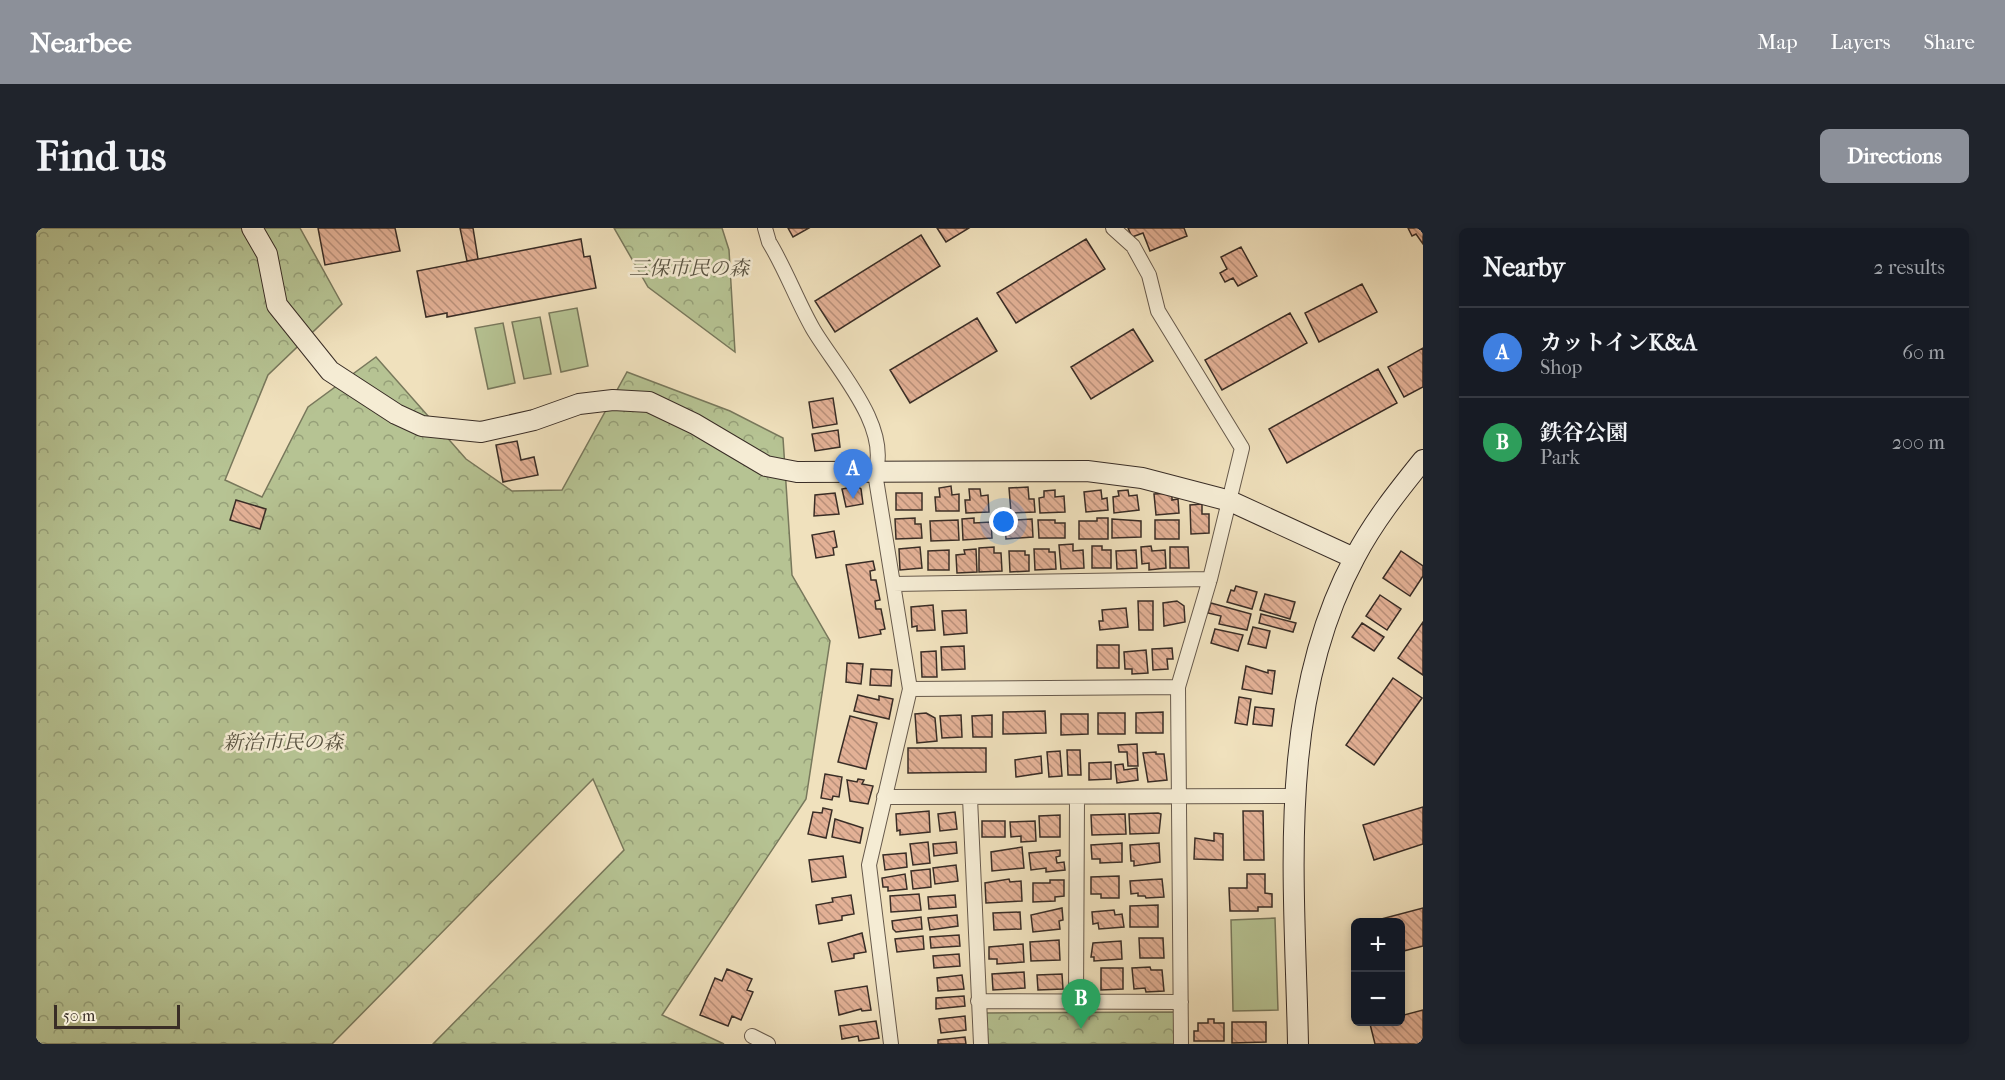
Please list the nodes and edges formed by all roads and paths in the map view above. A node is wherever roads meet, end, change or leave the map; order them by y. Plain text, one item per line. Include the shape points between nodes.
1 (252, 228) edge
2 (765, 228) edge
3 (1113, 228) edge
4 (1423, 460) edge
5 (875, 473) junction
6 (1230, 501) junction
7 (1354, 558) junction
8 (1210, 579) junction
9 (893, 584) junction
10 (1178, 687) junction
11 (910, 689) junction
12 (1294, 796) junction
13 (884, 797) junction
14 (1077, 797) junction
15 (1177, 797) junction
16 (970, 798) junction
17 (978, 1001) junction
18 (1076, 1001) junction
19 (1181, 1002) junction
20 (752, 1036) dead end
21 (768, 1044) edge
22 (891, 1044) edge
23 (981, 1044) edge
24 (1181, 1044) edge
25 (1298, 1044) edge

1 - 5 street via 267,254 277,305 330,371 396,414 422,426 481,432 534,420 579,404 613,400 649,402 766,465 797,472
2 - 5 street via 814,330 871,421 879,461
3 - 6 street via 1133,246 1149,275 1158,311 1242,448
4 - 7 street via 1386,504
5 - 6 street via 1087,471 1142,478
5 - 9 street
6 - 7 street
6 - 8 street
7 - 12 street via 1324,629 1305,706
8 - 9 street
8 - 10 street
9 - 11 street
10 - 11 street
10 - 15 street
11 - 13 street
12 - 15 street
12 - 25 street
13 - 16 street
13 - 22 street via 869,865
14 - 15 street
14 - 16 street
14 - 18 street
15 - 19 street
16 - 17 street
17 - 18 street
17 - 23 street
18 - 19 street
19 - 24 street
20 - 21 street

